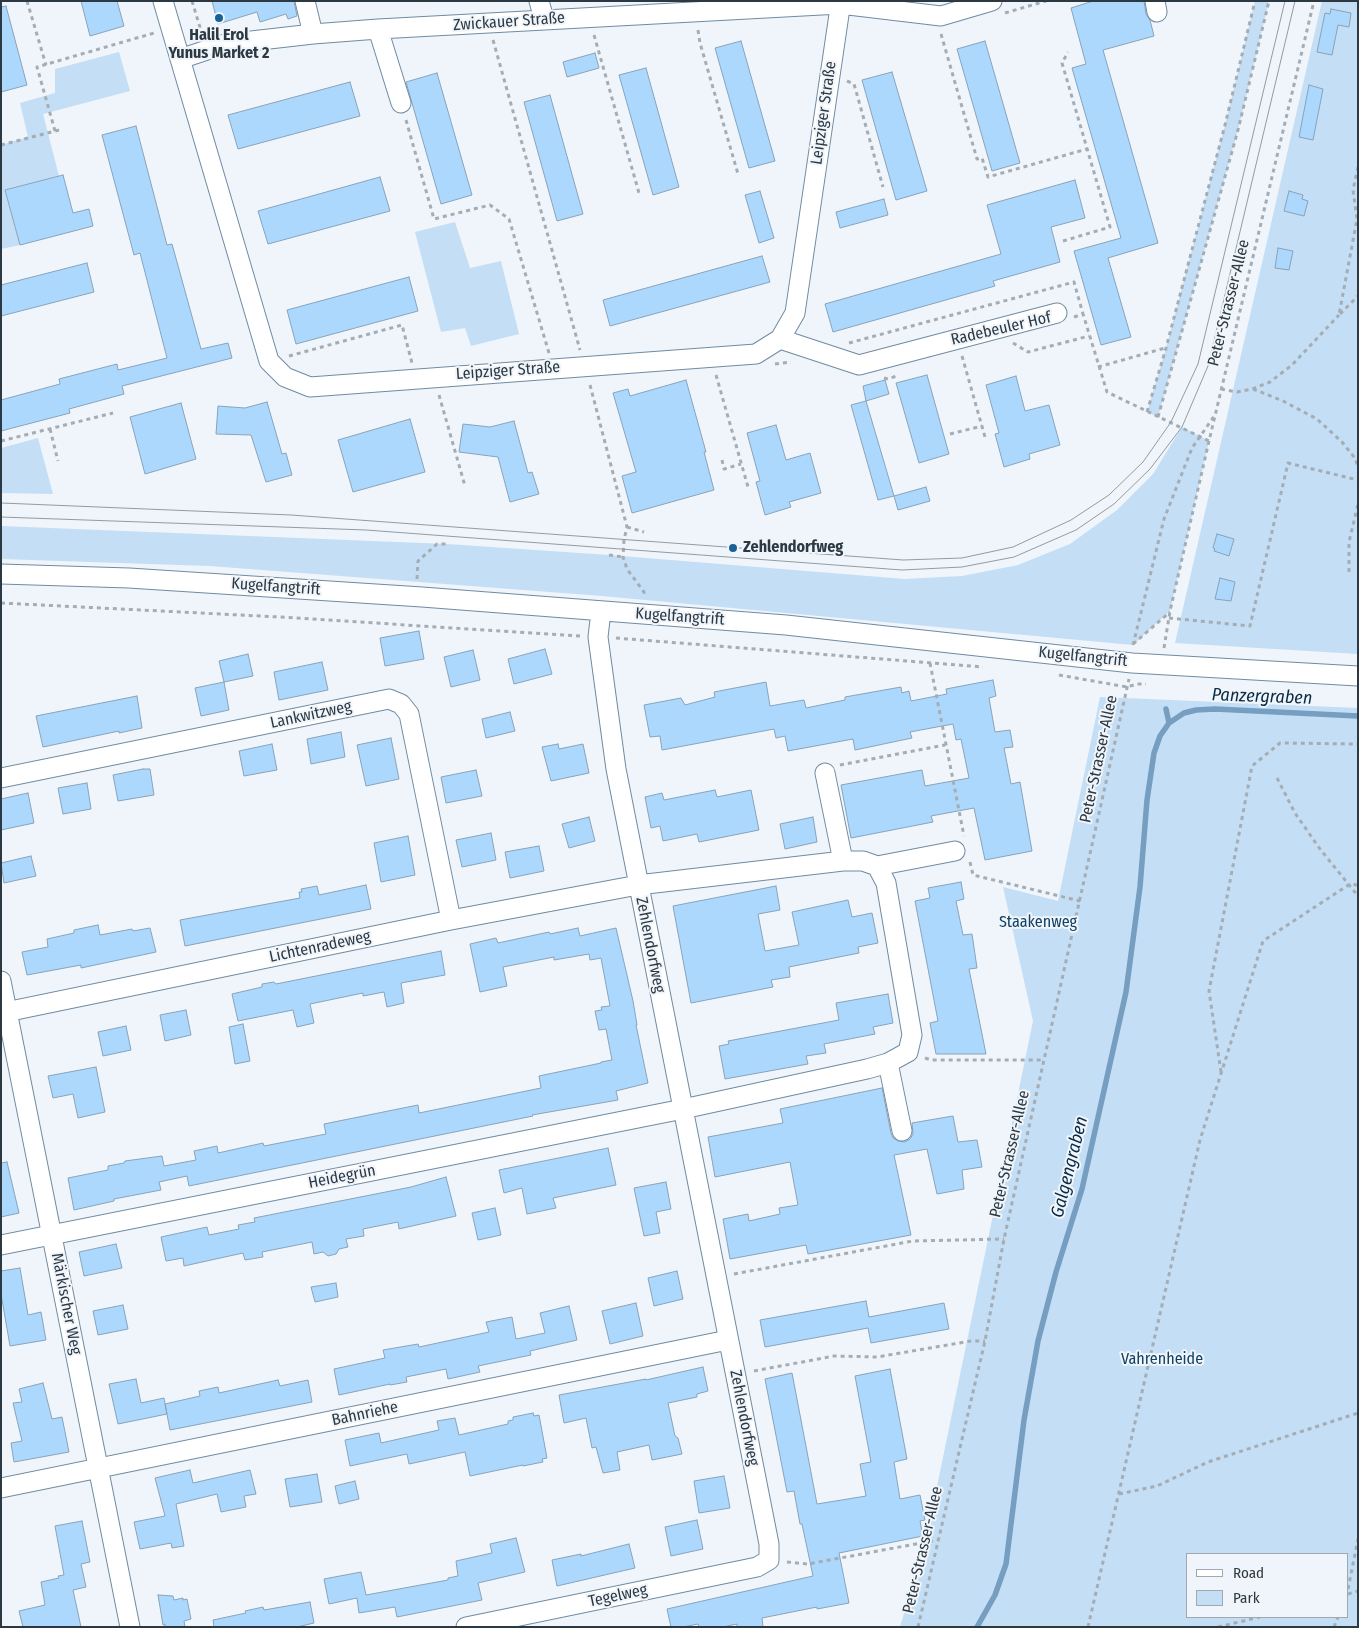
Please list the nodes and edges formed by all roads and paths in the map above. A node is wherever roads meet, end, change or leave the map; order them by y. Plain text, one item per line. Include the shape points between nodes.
1 (27, 1) edge
2 (163, 1) edge
3 (192, 1) edge
4 (305, 1) edge
5 (992, 1) edge
6 (1255, 1) edge
7 (1269, 1) edge
8 (1314, 1) edge
9 (840, 2) edge
10 (542, 10) edge
11 (695, 11) junction
12 (936, 15) junction
13 (588, 17) junction
14 (488, 23) junction
15 (171, 28) junction
16 (378, 29) junction
17 (313, 34) junction
18 (207, 51) junction
19 (1068, 52) dead end
20 (180, 59) junction
21 (46, 64) junction
22 (830, 74) junction
23 (401, 103) joint
24 (63, 129) dead end
25 (55, 131) junction
26 (1, 145) edge
27 (1087, 149) junction
28 (1358, 167) edge
29 (738, 174) dead end
30 (883, 187) dead end
31 (639, 193) dead end
32 (1063, 241) dead end
33 (1358, 296) edge
34 (1057, 313) joint
35 (1083, 314) junction
36 (1339, 315) junction
37 (957, 339) junction
38 (780, 340) junction
39 (845, 344) dead end
40 (1166, 348) junction
41 (711, 357) junction
42 (269, 361) junction
43 (584, 366) junction
44 (1098, 367) junction
45 (554, 368) junction
46 (425, 378) junction
47 (1221, 389) junction
48 (1252, 389) junction
49 (113, 412) dead end
50 (1147, 412) junction
51 (1215, 415) junction
52 (1158, 417) junction
53 (982, 426) junction
54 (50, 429) junction
55 (950, 434) dead end
56 (1201, 436) junction
57 (985, 437) dead end
58 (1, 441) edge
59 (1208, 441) junction
60 (722, 460) dead end
61 (58, 461) dead end
62 (741, 464) junction
63 (1358, 466) edge
64 (1358, 480) edge
65 (466, 486) dead end
66 (748, 487) dead end
67 (1358, 504) edge
68 (628, 527) junction
69 (644, 532) dead end
70 (448, 544) dead end
71 (609, 555) dead end
72 (623, 557) junction
73 (1348, 572) dead end
74 (1, 574) edge
75 (417, 583) dead end
76 (1, 603) edge
77 (601, 611) junction
78 (1170, 611) junction
79 (643, 615) junction
80 (1169, 618) junction
81 (598, 637) junction
82 (641, 640) junction
83 (930, 663) junction
84 (1160, 665) junction
85 (985, 667) dead end
86 (1051, 674) dead end
87 (1358, 676) edge
88 (1358, 744) edge
89 (945, 745) junction
90 (825, 773) joint
91 (1, 778) edge
92 (1277, 778) dead end
93 (960, 850) junction
94 (843, 861) junction
95 (876, 866) junction
96 (1350, 884) junction
97 (638, 885) junction
98 (1358, 885) edge
99 (1358, 896) edge
100 (1080, 901) junction
101 (452, 920) junction
102 (1, 981) edge
103 (4, 1012) edge
104 (908, 1052) junction
105 (1044, 1060) junction
106 (888, 1063) junction
107 (1221, 1073) junction
108 (683, 1109) junction
109 (902, 1131) dead end
110 (52, 1235) junction
111 (1004, 1239) junction
112 (1, 1245) edge
113 (716, 1278) junction
114 (728, 1340) junction
115 (985, 1342) junction
116 (735, 1374) junction
117 (1358, 1413) edge
118 (99, 1469) junction
119 (1, 1488) edge
120 (1119, 1494) junction
121 (1358, 1539) edge
122 (937, 1540) junction
123 (769, 1560) junction
124 (1349, 1584) edge
125 (1256, 1618) edge
126 (130, 1627) edge
127 (466, 1627) edge
128 (918, 1627) edge
129 (1088, 1627) edge
130 (1218, 1627) edge

1 - 21 path
2 - 15 street
3 - 18 path
4 - 17 street
5 - 12 street, Zwickauer Straße
6 - 40 path
7 - 52 path via 1238,130
8 - 47 path, Peter-Strasser-Allee
9 - 11 street, Zwickauer Straße
9 - 12 street, Zwickauer Straße
9 - 22 street, Leipziger Straße
10 - 13 street, Zwickauer Straße
10 - 14 street, Zwickauer Straße
11 - 13 street, Zwickauer Straße
11 - 29 path via 700,43
12 - 27 path via 977,159 982,158 988,177
13 - 31 path
14 - 16 street, Zwickauer Straße
14 - 43 path
15 - 20 street
15 - 21 path
16 - 17 street, Zwickauer Straße
16 - 23 street
17 - 18 street, Zwickauer Straße via 225,44
18 - 20 street, Zwickauer Straße
19 - 27 path via 1062,63
20 - 42 street
21 - 25 path via 37,67
22 - 30 path via 854,84
22 - 38 street, Leipziger Straße via 795,313
23 - 45 path via 434,219 490,205 509,219
24 - 25 path
25 - 26 path
27 - 32 path via 1110,227
28 - 36 path via 1353,190 1356,219
33 - 36 path
34 - 35 path, Radebeuler Hof via 1059,321
34 - 37 street, Radebeuler Hof
35 - 39 path via 1074,282
35 - 44 path
36 - 48 path via 1292,365 1270,382
37 - 38 street, Radebeuler Hof via 859,365
37 - 53 path
38 - 41 street, Leipziger Straße via 756,354
40 - 44 path
40 - 50 path
41 - 43 street, Leipziger Straße
41 - 62 path
42 - 46 street, Leipziger Straße via 285,377 310,387
42 - 46 path via 402,325
43 - 45 street, Leipziger Straße
43 - 68 path
44 - 50 path via 1107,392
45 - 46 street, Leipziger Straße
46 - 65 path
47 - 48 path via 1237,392
47 - 51 path, Peter-Strasser-Allee
48 - 63 path via 1317,419 1342,442
49 - 54 path
50 - 52 path
51 - 56 path
51 - 59 path, Peter-Strasser-Allee
52 - 56 path
53 - 55 path
53 - 57 path
54 - 58 path
54 - 61 path
56 - 59 path
56 - 78 path via 1192,448 1164,519 1133,645
59 - 78 path, Peter-Strasser-Allee
60 - 62 path via 724,469
62 - 66 path
64 - 80 path via 1288,464 1250,626
67 - 73 path via 1349,542
68 - 69 path
68 - 72 path
70 - 75 path via 437,544 418,561
71 - 72 path
72 - 79 path via 627,569 644,592
74 - 77 street, Kugelfangtrift via 129,578
76 - 81 path
77 - 79 street, Kugelfangtrift
77 - 81 street, Zehlendorfweg
78 - 80 path, Peter-Strasser-Allee
79 - 82 path
79 - 84 street, Kugelfangtrift via 786,625
80 - 84 path, Peter-Strasser-Allee
81 - 82 path
81 - 97 street, Zehlendorfweg via 616,769
82 - 83 path
83 - 85 path
83 - 89 path
84 - 87 street, Kugelfangtrift
86 - 100 path, Peter-Strasser-Allee via 1128,687
88 - 107 path via 1280,743 1252,766 1209,991
89 - 90 path via 836,766
89 - 93 path
90 - 94 street
91 - 101 street, Lankwitzweg via 389,699 401,704 409,714
92 - 96 path via 1300,820
93 - 95 street
93 - 100 path via 973,875
94 - 95 street
94 - 97 street
95 - 104 street via 886,882 912,1035
96 - 98 path
96 - 99 path
96 - 107 path via 1263,941
97 - 101 street, Lichtenradeweg
97 - 108 street, Zehlendorfweg
100 - 105 path, Peter-Strasser-Allee
101 - 103 street, Lichtenradeweg
102 - 103 street, Märkischer Weg
103 - 110 street, Märkischer Weg
104 - 105 path via 931,1060
104 - 106 street
105 - 111 path, Peter-Strasser-Allee
106 - 108 street
106 - 109 street
107 - 120 path via 1200,1140
108 - 110 street, Heidegrün
108 - 113 street, Zehlendorfweg
110 - 112 street, Heidegrün
110 - 118 street, Märkischer Weg
111 - 113 path via 913,1241
111 - 115 path, Peter-Strasser-Allee
113 - 114 street, Zehlendorfweg
114 - 116 street, Zehlendorfweg
114 - 118 street, Bahnriehe
115 - 116 path via 970,1341 877,1357 834,1356
115 - 122 path, Peter-Strasser-Allee
116 - 123 street, Zehlendorfweg via 769,1544
117 - 120 path via 1208,1462 1157,1486
118 - 119 street, Bahnriehe
118 - 126 street, Märkischer Weg
120 - 129 path
121 - 124 path
122 - 123 path via 808,1564
122 - 128 path, Peter-Strasser-Allee
123 - 127 street, Tegelweg via 757,1567
125 - 130 path

